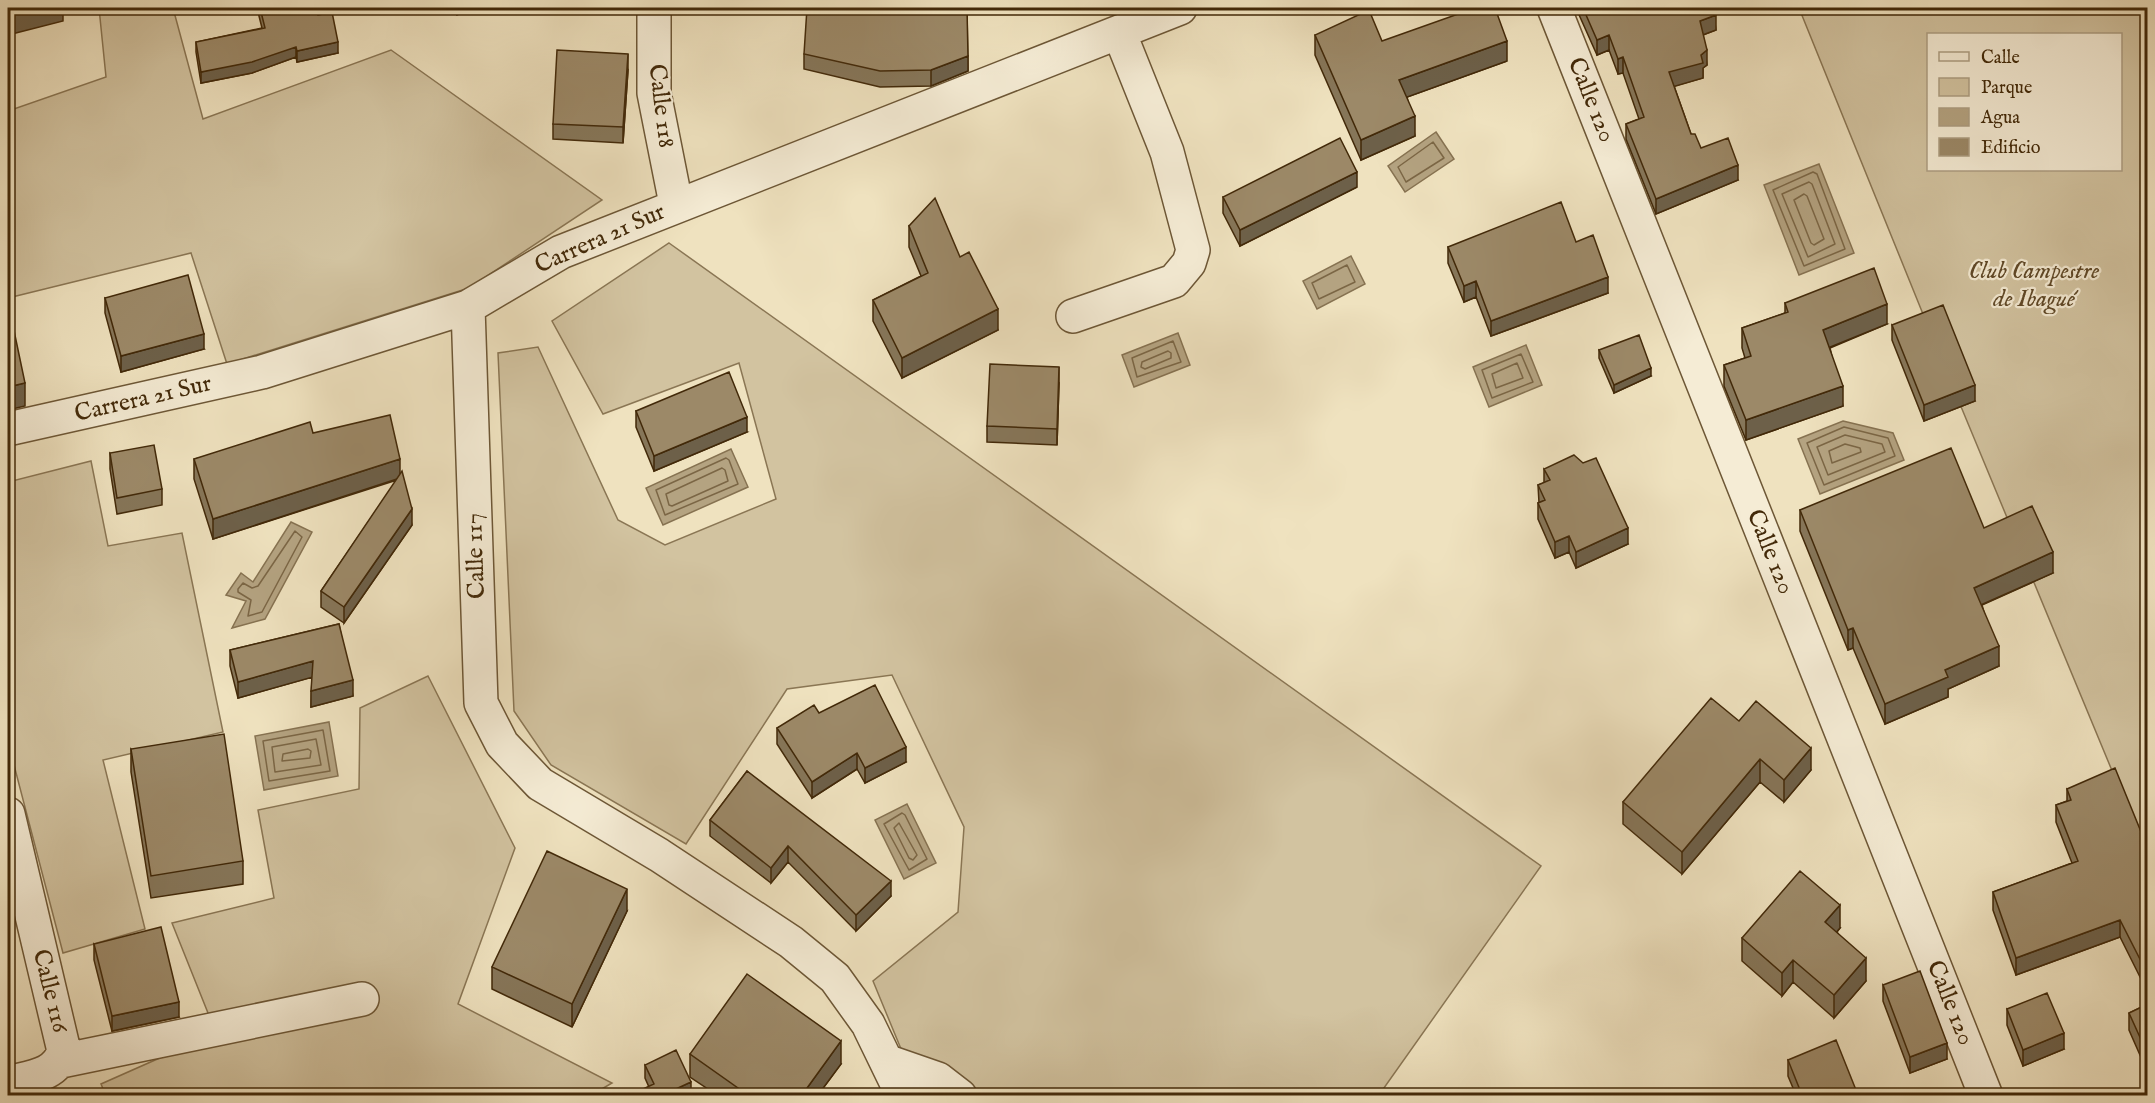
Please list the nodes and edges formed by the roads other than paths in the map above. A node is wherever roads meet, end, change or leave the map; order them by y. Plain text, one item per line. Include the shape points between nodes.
1 (654, 8) edge
2 (1180, 8) edge
3 (1554, 8) edge
4 (1119, 32) junction
5 (676, 204) junction
6 (468, 307) junction
7 (1073, 316) dead end
8 (8, 429) edge
9 (8, 814) edge
10 (362, 999) dead end
11 (61, 1061) junction
12 (886, 1061) junction
13 (8, 1083) edge
14 (903, 1095) edge
15 (960, 1095) edge
16 (1986, 1095) edge

1 - 5 street, Calle 118 via 654,93
2 - 4 street, Carrera 21 Sur
3 - 16 street, Calle 120
4 - 5 street, Carrera 21 Sur
4 - 7 street via 1167,152 1193,250 1184,271 1174,281
5 - 6 street, Carrera 21 Sur via 561,252
6 - 8 street, Carrera 21 Sur via 262,372
6 - 12 street, Calle 117 via 481,703 502,744 540,784 659,855 791,942 835,978 868,1024
9 - 11 street, Calle 116 via 64,1051
10 - 11 street
11 - 13 street via 48,1072
12 - 14 street, Calle 117
12 - 15 street via 938,1079

